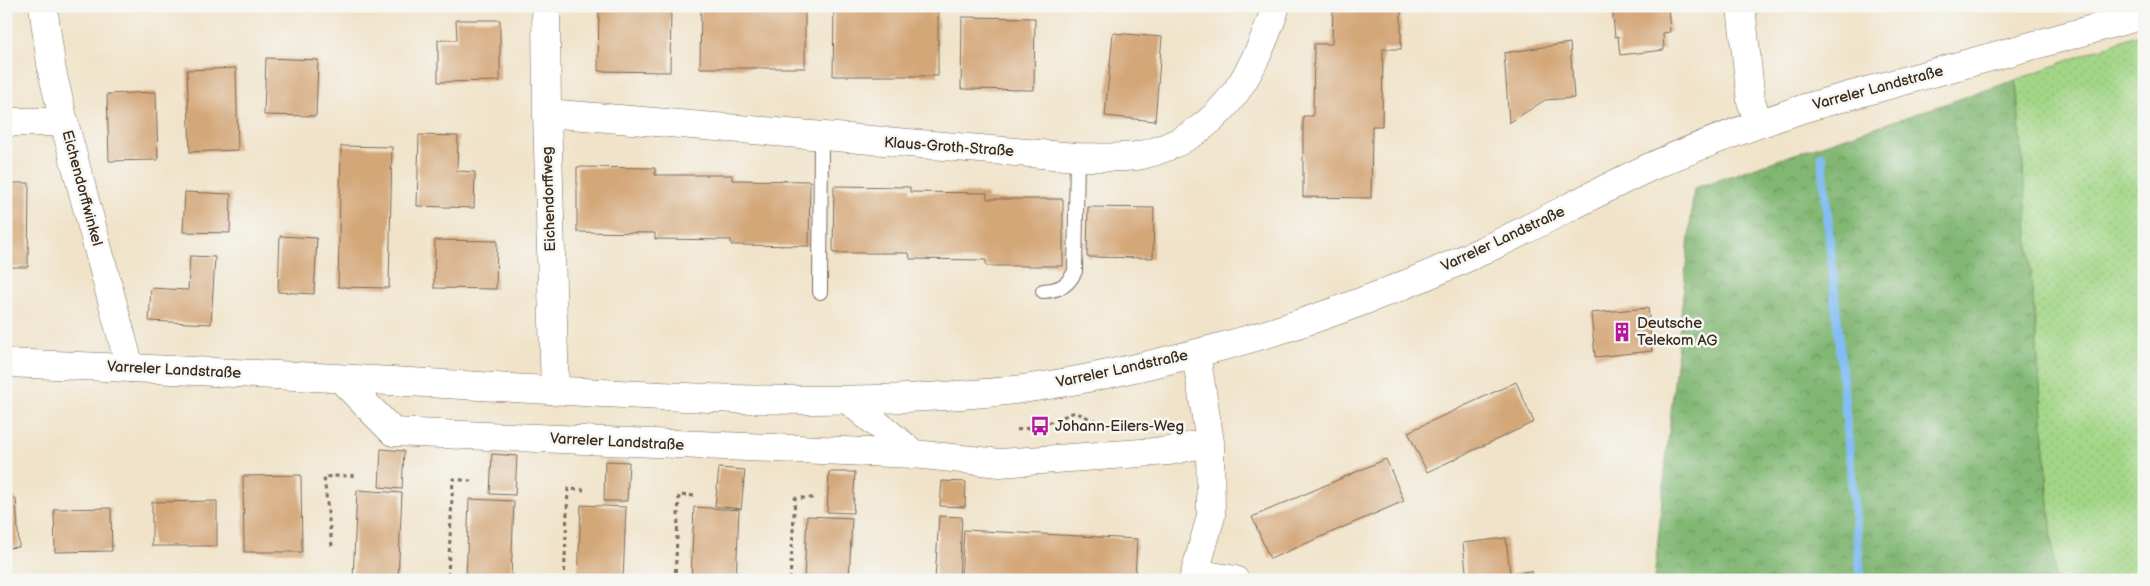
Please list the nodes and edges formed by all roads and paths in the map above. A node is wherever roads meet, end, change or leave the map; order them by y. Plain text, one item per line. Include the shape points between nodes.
1 (43, 6) edge
2 (546, 6) edge
3 (1276, 6) edge
4 (1742, 6) edge
5 (2144, 15) edge
6 (547, 113) junction
7 (6, 122) edge
8 (64, 122) junction
9 (1759, 124) junction
10 (821, 137) junction
11 (1077, 157) junction
12 (1043, 291) dead end
13 (820, 292) dead end
14 (1196, 354) junction
15 (6, 363) edge
16 (130, 368) junction
17 (341, 379) junction
18 (555, 391) junction
19 (848, 400) junction
20 (1210, 442) junction
21 (914, 454) junction
22 (357, 475) dead end
23 (471, 481) dead end
24 (584, 490) dead end
25 (697, 496) dead end
26 (814, 498) dead end
27 (332, 546) dead end
28 (448, 576) dead end
29 (1194, 576) edge
30 (564, 580) edge
31 (675, 580) edge
32 (790, 580) edge
33 (1234, 580) edge

1 - 8 street, Eichendorffwinkel via 52,71
2 - 6 street, Eichendorffweg
3 - 11 street, Klaus-Groth-Straße via 1252,69 1233,98 1204,126 1170,146 1140,156
4 - 9 street via 1752,101
5 - 9 street, Varreler Landstraße via 1805,108
6 - 10 street, Klaus-Groth-Straße
6 - 18 street, Eichendorffweg
7 - 8 street
8 - 16 street, Eichendorffwinkel
9 - 14 street, Varreler Landstraße via 1648,168 1481,251 1387,291 1306,322
10 - 11 street, Klaus-Groth-Straße
10 - 13 lane
11 - 12 lane via 1075,271 1057,290
14 - 19 street, Varreler Landstraße via 1048,385 975,394
14 - 20 street
15 - 16 street, Varreler Landstraße
16 - 17 street, Varreler Landstraße
17 - 18 street, Varreler Landstraße
17 - 21 street, Varreler Landstraße via 393,432
18 - 19 street, Varreler Landstraße
19 - 21 street
20 - 21 street, Varreler Landstraße via 1170,451 1000,463
20 - 29 street via 1211,516
22 - 27 path via 324,477
23 - 28 path via 453,479
24 - 30 path via 568,489
25 - 31 path via 679,495
26 - 32 path via 795,498
29 - 33 street

